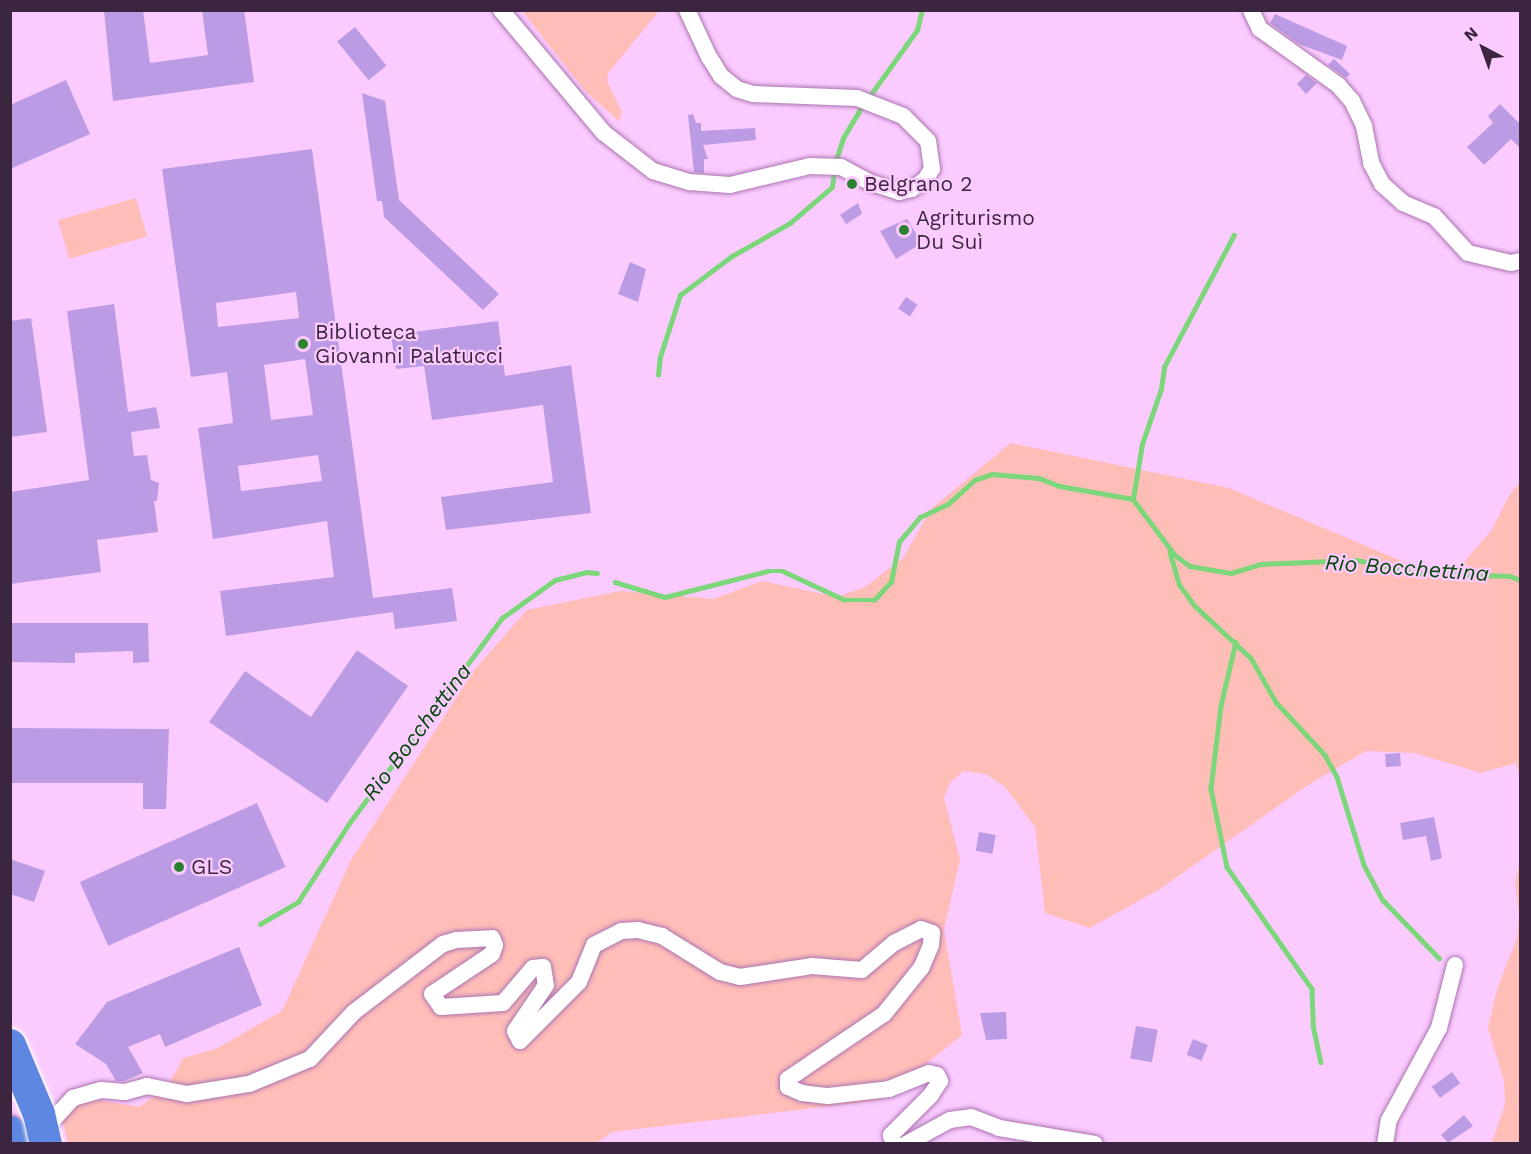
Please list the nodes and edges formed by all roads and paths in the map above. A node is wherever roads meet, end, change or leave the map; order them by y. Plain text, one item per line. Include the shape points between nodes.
1 (501, 10) edge
2 (687, 10) edge
3 (1251, 10) edge
4 (1521, 261) edge
5 (1455, 965) dead end
6 (10, 1045) edge
7 (10, 1132) edge
8 (14, 1143) edge
9 (31, 1143) edge
10 (46, 1143) edge
11 (894, 1143) edge
12 (906, 1143) edge
13 (1095, 1143) edge
14 (1385, 1143) edge

1 - 2 street via 604,133 653,171 690,182 730,185 810,166 841,167 899,192 925,180 932,169 928,141 903,116 857,98 753,94 737,88 721,76
3 - 4 street via 1260,29 1338,84 1352,101 1382,184 1434,216 1468,253 1511,263
5 - 14 street via 1439,1028 1389,1120
6 - 10 highway, bridge via 39,1114
7 - 8 highway
9 - 11 street via 73,1098 101,1090 125,1092 147,1086 187,1094 249,1084 310,1059 354,1012 443,944 456,940 492,938 495,945 492,954 432,994 441,1007 503,1004 532,968 543,967 546,985 515,1031 520,1041 579,982 594,945 621,931 638,930 662,936 720,972 741,977 812,966 862,970 894,944 921,929 932,933 928,953 921,968 884,1014 788,1079 788,1087 802,1093 828,1096 889,1089 929,1073 937,1074 940,1081 931,1095 891,1135
12 - 13 street via 950,1120 971,1117 999,1128

